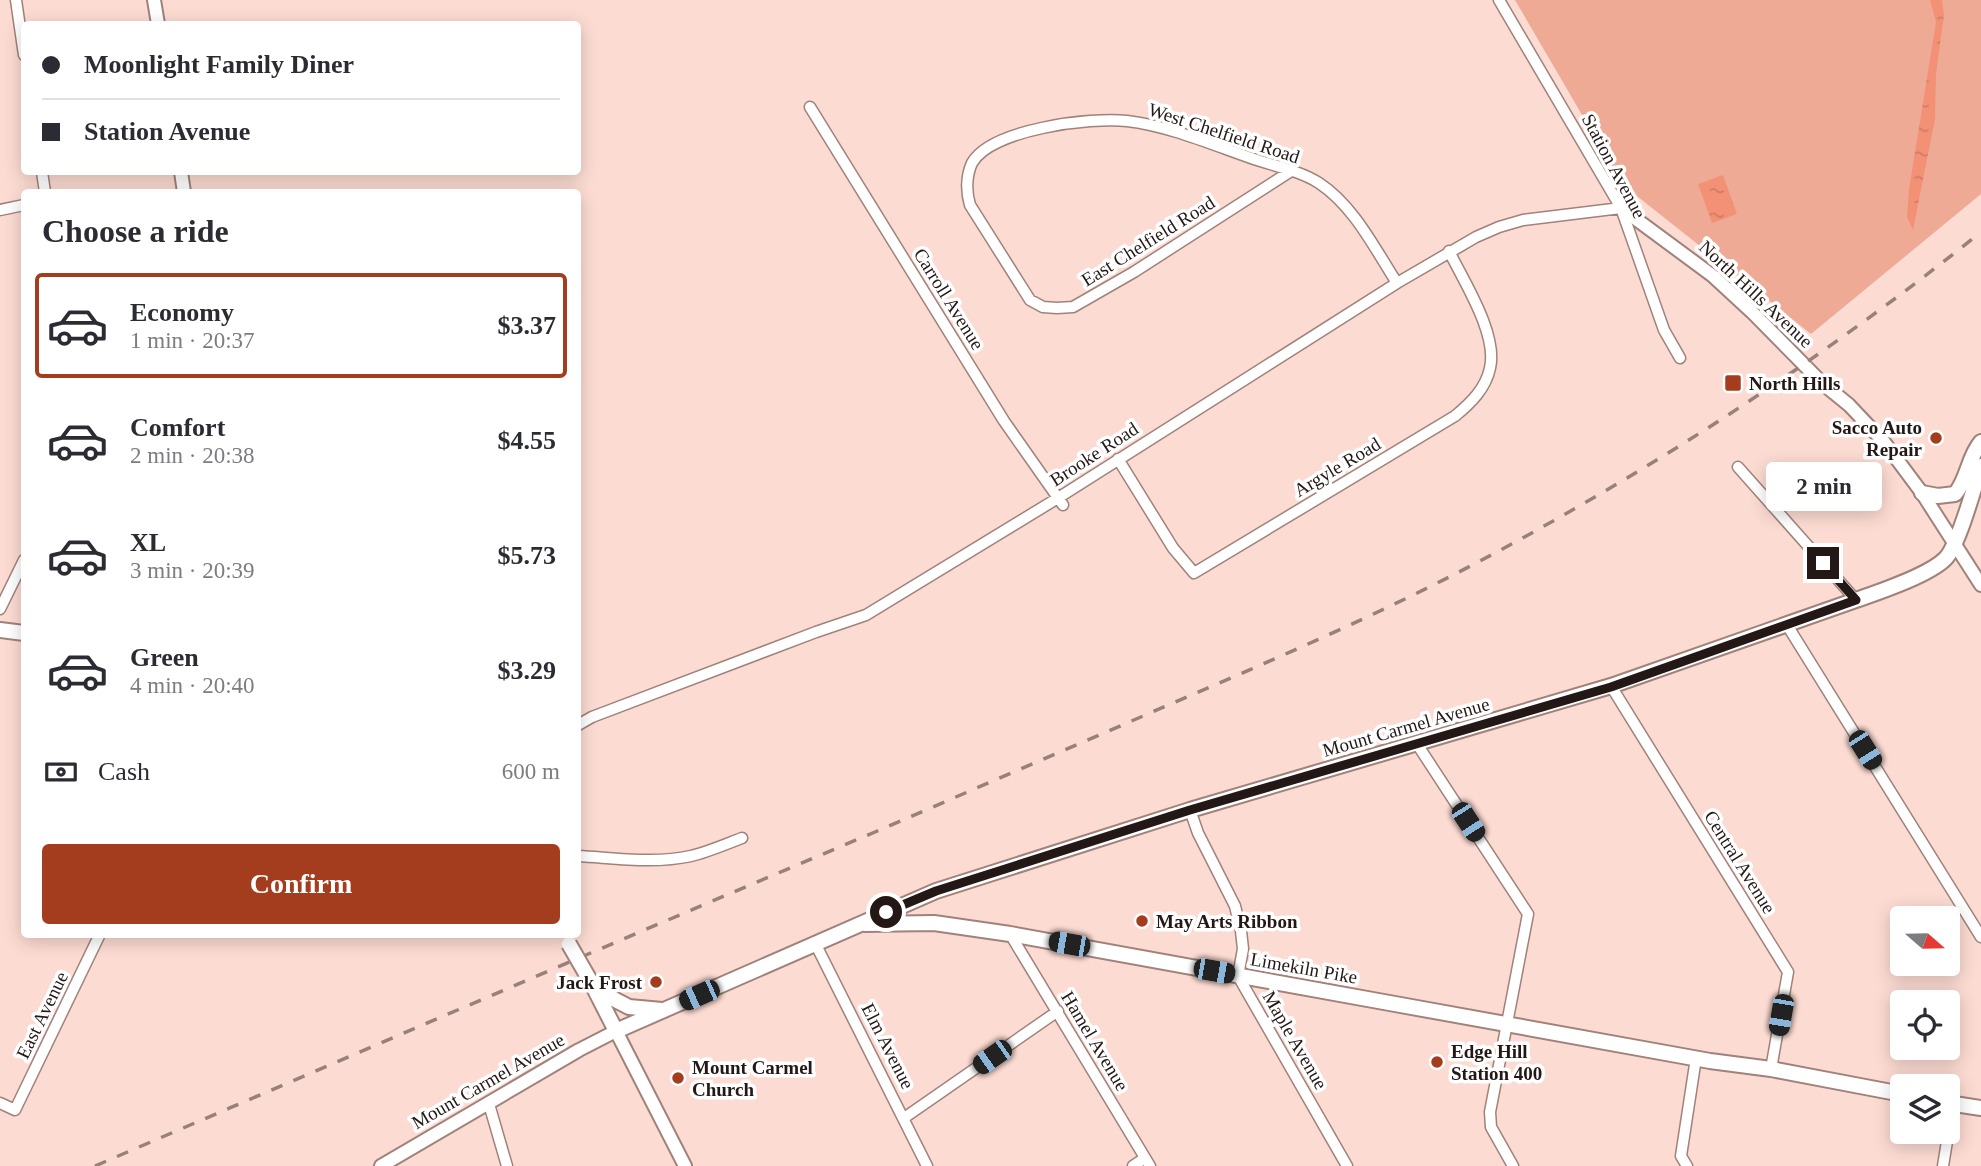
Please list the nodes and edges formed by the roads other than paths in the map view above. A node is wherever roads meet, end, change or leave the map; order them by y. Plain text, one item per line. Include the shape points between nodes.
1 (16, 0) edge
2 (154, 0) edge
3 (1499, 0) edge
4 (158, 21) edge
5 (21, 34) edge
6 (810, 107) dead end
7 (1291, 172) junction
8 (969, 177) joint
9 (21, 206) edge
10 (1620, 208) junction
11 (0, 209) edge
12 (1449, 251) junction
13 (1397, 283) junction
14 (1680, 358) dead end
15 (1981, 442) edge
16 (1118, 459) junction
17 (1981, 466) edge
18 (1738, 467) dead end
19 (1922, 493) junction
20 (1061, 502) junction
21 (1955, 544) junction
22 (21, 565) edge
23 (1981, 585) edge
24 (1856, 600) junction
25 (0, 608) edge
26 (1787, 625) junction
27 (0, 631) edge
28 (21, 633) edge
29 (1611, 687) junction
30 (581, 724) edge
31 (1417, 744) junction
32 (1190, 810) junction
33 (742, 838) dead end
34 (581, 856) edge
35 (857, 925) junction
36 (1010, 934) junction
37 (1981, 937) edge
38 (98, 938) edge
39 (566, 939) edge
40 (816, 943) junction
41 (1238, 976) junction
42 (593, 986) junction
43 (664, 1010) junction
44 (1058, 1011) junction
45 (1508, 1024) junction
46 (616, 1031) junction
47 (1696, 1058) junction
48 (1771, 1069) junction
49 (1890, 1092) edge
50 (0, 1103) edge
51 (489, 1104) junction
52 (1960, 1105) edge
53 (1981, 1108) edge
54 (904, 1118) junction
55 (1945, 1144) edge
56 (1148, 1162) edge
57 (381, 1166) edge
58 (507, 1166) edge
59 (685, 1166) edge
60 (927, 1166) edge
61 (1133, 1166) edge
62 (1347, 1166) edge
63 (1513, 1166) edge
64 (1687, 1166) edge
65 (1943, 1166) edge

1 - 5 street
2 - 4 street
3 - 10 street, Station Avenue
6 - 20 street, Carroll Avenue via 1004,421
7 - 8 street, West Chelfield Road via 1170,130 1124,121 1072,122 1009,138 978,156
7 - 8 street, East Chelfield Road via 1087,300 1057,308 1030,300 1021,287 970,205
7 - 13 street, West Chelfield Road via 1318,182 1341,201
9 - 11 street
10 - 12 street, Brooke Road via 1523,220
10 - 14 street, Station Avenue via 1664,330
10 - 19 street, North Hills Avenue via 1697,262 1752,312 1884,442
12 - 13 street, Brooke Road
12 - 16 street, Argyle Road via 1479,313 1492,358 1481,389 1455,416 1194,573 1173,548
13 - 16 street, Brooke Road
15 - 19 main road via 1955,494
16 - 20 street, Brooke Road
17 - 21 main road
18 - 24 street
19 - 21 street, North Hills Avenue
20 - 30 street, Brooke Road via 866,615
21 - 23 street, North Hills Avenue
21 - 24 main road, Mount Carmel Avenue via 1934,567
22 - 25 street
24 - 26 main road, Mount Carmel Avenue
26 - 29 main road, Mount Carmel Avenue
26 - 37 street
27 - 28 main road
29 - 31 main road, Mount Carmel Avenue
29 - 48 street, Central Avenue via 1788,972
31 - 32 main road, Mount Carmel Avenue
31 - 45 street via 1528,914
32 - 35 main road, Mount Carmel Avenue via 936,891
32 - 41 street via 1235,906 1242,949
33 - 34 street via 673,858
35 - 36 main road, Limekiln Pike via 934,923
35 - 40 main road, Limekiln Pike
36 - 41 main road, Limekiln Pike
36 - 44 street, Hamel Avenue
38 - 50 street, East Avenue via 15,1110
39 - 42 main road, bridge
40 - 43 main road, Limekiln Pike
40 - 54 street, Elm Avenue
41 - 45 main road, Limekiln Pike
41 - 62 street, Maple Avenue
42 - 43 main road via 629,1007
42 - 46 main road
43 - 46 main road, Limekiln Pike
44 - 54 street
44 - 56 street, Hamel Avenue
45 - 47 main road, Limekiln Pike
45 - 63 street via 1490,1112 1491,1127
46 - 51 street, Mount Carmel Avenue
46 - 59 street
47 - 48 main road, Limekiln Pike
47 - 64 street via 1681,1156
48 - 49 main road, Limekiln Pike
51 - 57 street, Mount Carmel Avenue
51 - 58 street
52 - 53 main road
54 - 60 street, Elm Avenue
55 - 65 street
56 - 61 street

